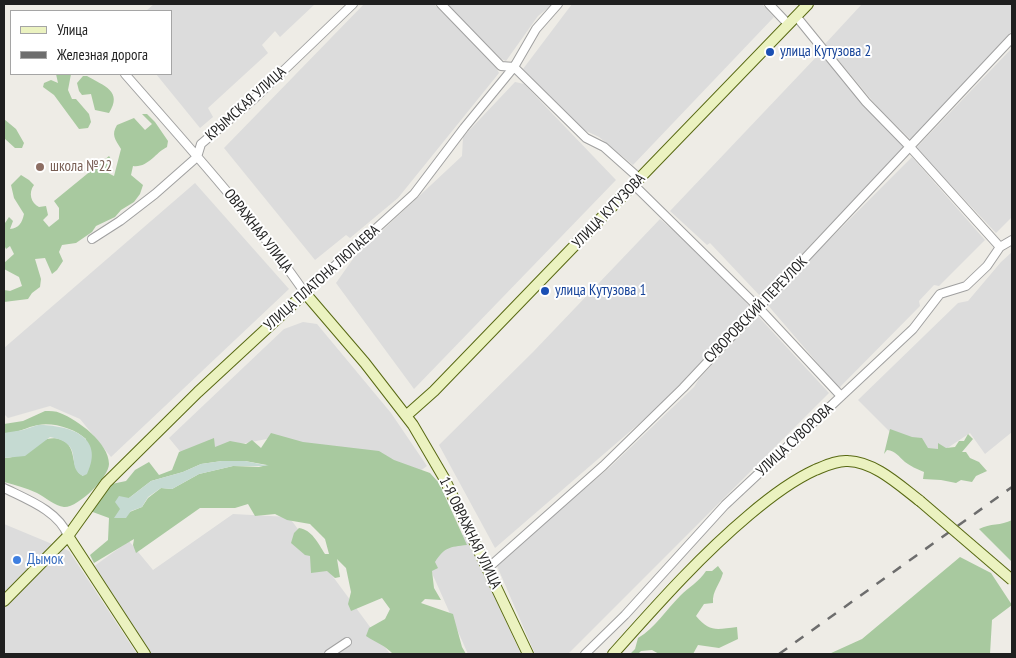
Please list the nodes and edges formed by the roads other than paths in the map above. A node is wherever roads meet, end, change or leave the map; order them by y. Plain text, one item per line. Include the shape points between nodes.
1 (353, 4) edge
2 (441, 4) edge
3 (558, 4) edge
4 (769, 4) edge
5 (808, 4) edge
6 (796, 16) junction
7 (788, 24) junction
8 (1012, 38) edge
9 (514, 67) junction
10 (127, 75) edge
11 (910, 147) junction
12 (197, 157) junction
13 (637, 182) junction
14 (92, 239) dead end
15 (1012, 240) edge
16 (1000, 247) junction
17 (305, 293) junction
18 (758, 307) junction
19 (841, 396) junction
20 (406, 415) junction
21 (4, 488) edge
22 (68, 536) junction
23 (488, 568) junction
24 (1012, 580) edge
25 (4, 601) edge
26 (347, 642) dead end
27 (145, 654) edge
28 (329, 654) edge
29 (528, 654) edge
30 (585, 654) edge
31 (613, 654) edge

1 - 12 street, КРЫМСКАЯ УЛИЦА via 255,98 201,144
2 - 9 street via 501,66
3 - 9 street, УЛИЦА ПЛАТОНА ЛЮПАЕВА via 536,29
4 - 7 street
5 - 6 street, УЛИЦА КУТУЗОВА
6 - 7 street, УЛИЦА КУТУЗОВА
6 - 11 street via 866,102
7 - 13 street, УЛИЦА КУТУЗОВА
8 - 11 street, СУВОРОВСКИЙ ПЕРЕУЛОК
9 - 13 street via 586,138 604,147
9 - 17 street, УЛИЦА ПЛАТОНА ЛЮПАЕВА via 414,194
10 - 12 street, ОВРАЖНАЯ УЛИЦА
11 - 16 street
11 - 18 street, СУВОРОВСКИЙ ПЕРЕУЛОК
12 - 14 street, КРЫМСКАЯ УЛИЦА via 155,194
12 - 17 street, ОВРАЖНАЯ УЛИЦА via 236,200
13 - 18 street
13 - 20 street, УЛИЦА КУТУЗОВА via 434,392
15 - 16 street, УЛИЦА СУВОРОВА
16 - 19 street, УЛИЦА СУВОРОВА via 987,266 966,286 940,294 913,329
17 - 20 street, ОВРАЖНАЯ УЛИЦА
17 - 22 street, УЛИЦА ПЛАТОНА ЛЮПАЕВА via 106,483
18 - 19 street
18 - 23 street, СУВОРОВСКИЙ ПЕРЕУЛОК via 683,388 603,466
19 - 30 street, УЛИЦА СУВОРОВА via 725,505
20 - 23 street, 1-Я ОВРАЖНАЯ УЛИЦА via 444,478
21 - 22 street via 40,506 64,526
22 - 25 street, УЛИЦА ПЛАТОНА ЛЮПАЕВА
22 - 27 street
23 - 29 street, 1-Я ОВРАЖНАЯ УЛИЦА
24 - 31 street, bridge via 892,479 866,464 847,460 828,464 805,475 758,507 706,553
26 - 28 street

